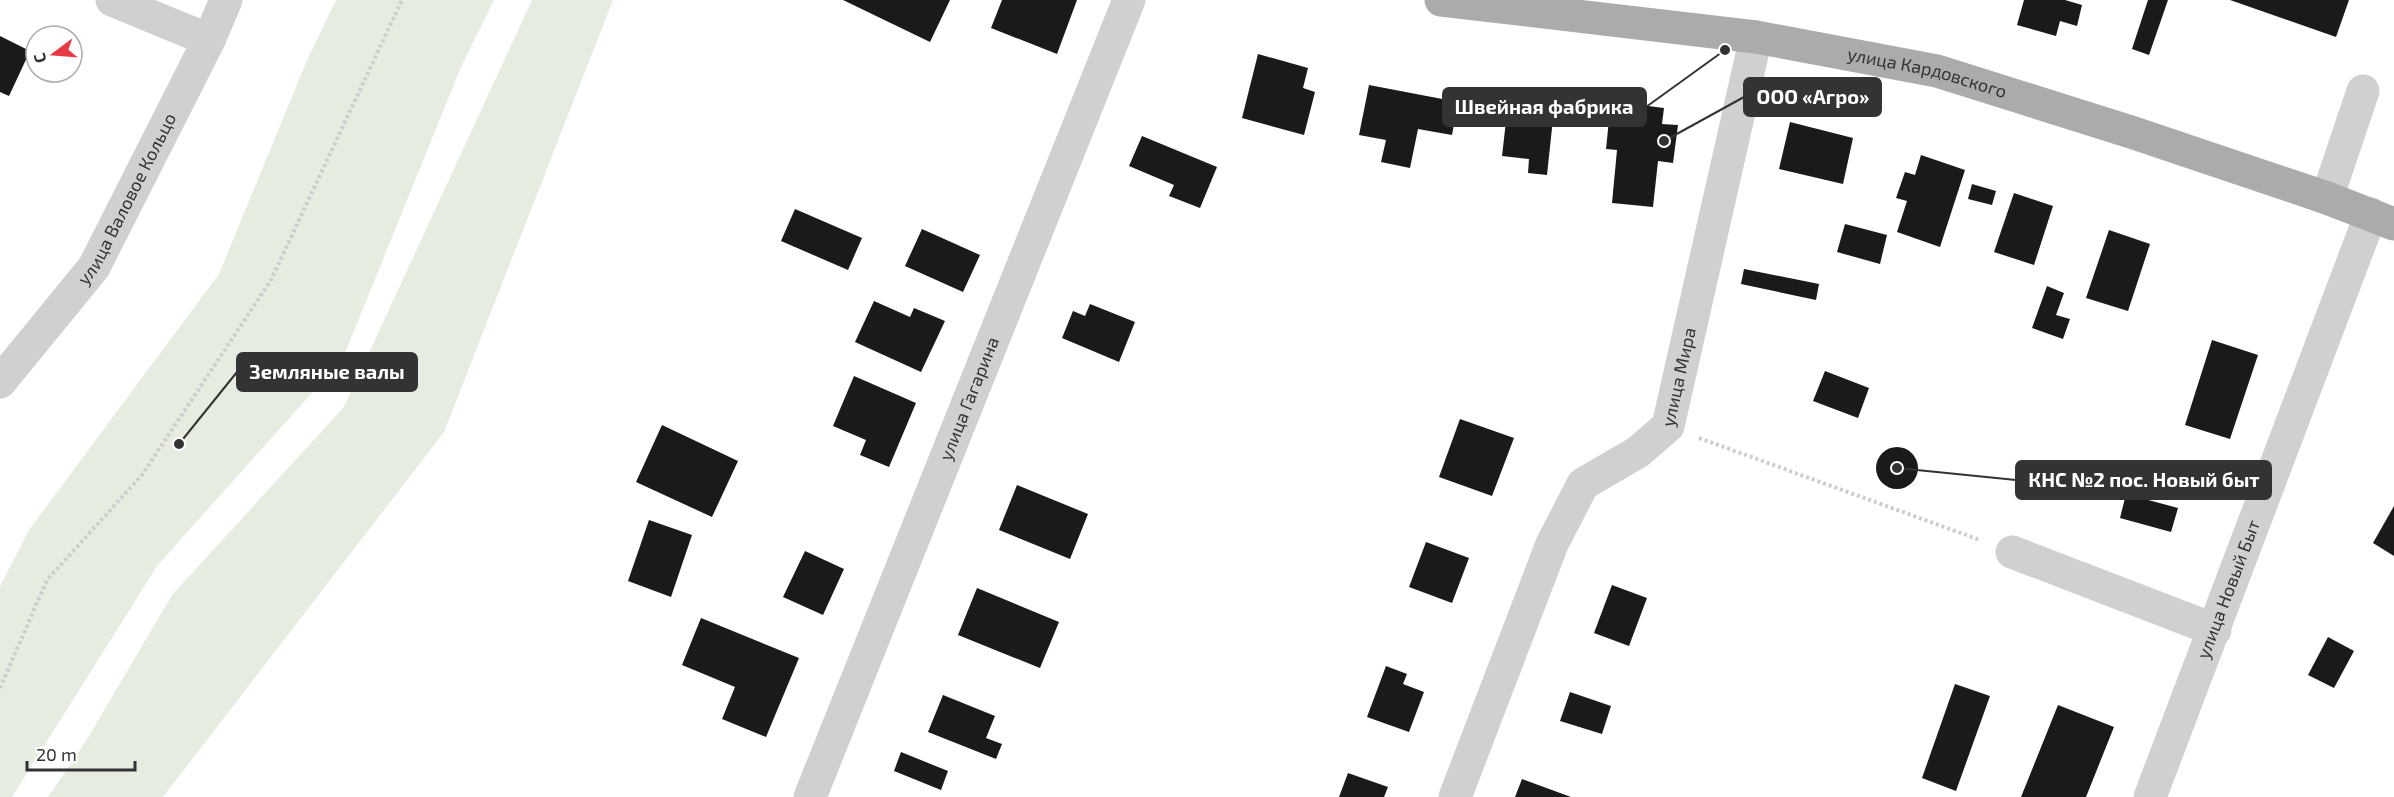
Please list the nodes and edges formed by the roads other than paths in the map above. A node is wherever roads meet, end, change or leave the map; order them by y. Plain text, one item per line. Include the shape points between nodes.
1 (112, 0) edge
2 (226, 0) edge
3 (1129, 0) edge
4 (1441, 0) edge
5 (1756, 37) junction
6 (209, 40) junction
7 (2363, 91) dead end
8 (2327, 198) junction
9 (2382, 219) edge
10 (0, 382) edge
11 (2012, 552) road end
12 (2215, 630) junction
13 (810, 797) edge
14 (1455, 797) edge
15 (2150, 797) edge

1 - 6 street
2 - 6 street, улица Валовое Кольцо
3 - 13 street, улица Гагарина
4 - 5 main road, улица Кардовского
5 - 8 main road, улица Кардовского via 1937,71
5 - 14 street, улица Мира via 1668,426 1638,452 1583,484 1552,544
6 - 10 street, улица Валовое Кольцо via 94,267
7 - 8 street
8 - 9 main road, улица Кардовского
9 - 12 street, улица Новый Быт
11 - 12 street
12 - 15 street, улица Новый Быт

